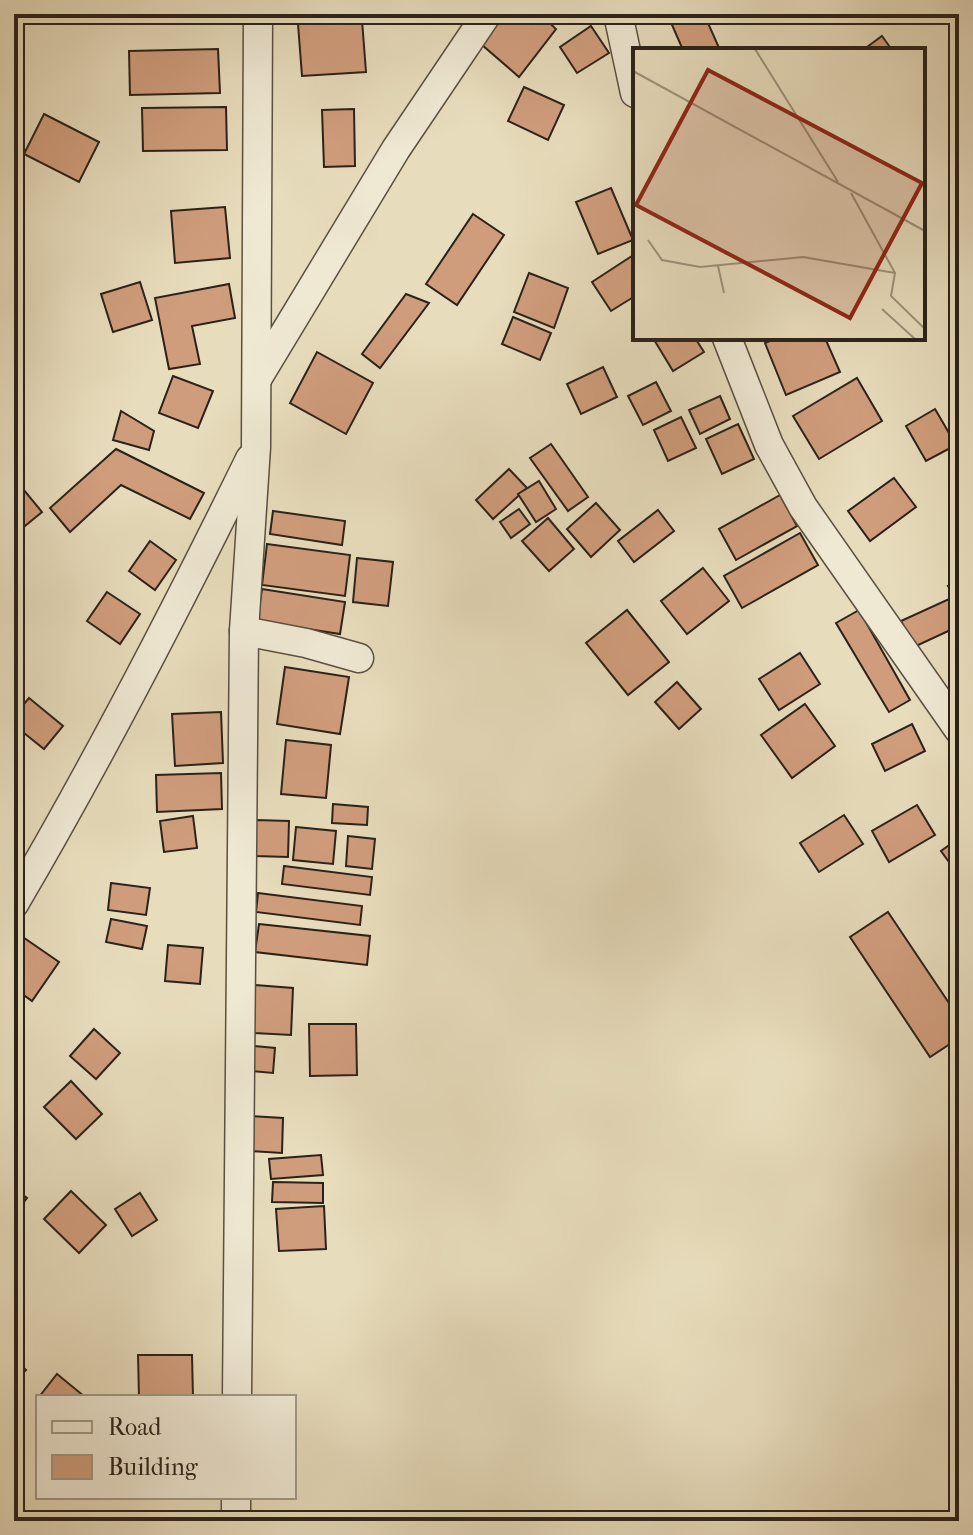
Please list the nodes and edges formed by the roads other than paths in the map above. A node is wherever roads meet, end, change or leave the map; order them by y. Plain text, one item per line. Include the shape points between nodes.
1 (258, 14) edge
2 (487, 14) edge
3 (618, 14) edge
4 (633, 84) edge
5 (731, 340) edge
6 (256, 380) junction
7 (256, 447) junction
8 (244, 631) junction
9 (359, 658) dead end
10 (959, 730) edge
11 (14, 904) edge
12 (237, 1395) edge
13 (236, 1499) edge
14 (236, 1521) edge

1 - 6 street
2 - 6 street via 396,149
3 - 4 street
5 - 10 street via 769,445 803,507
6 - 7 street
7 - 8 street
7 - 11 street via 79,791
8 - 9 street
8 - 12 street
13 - 14 street

